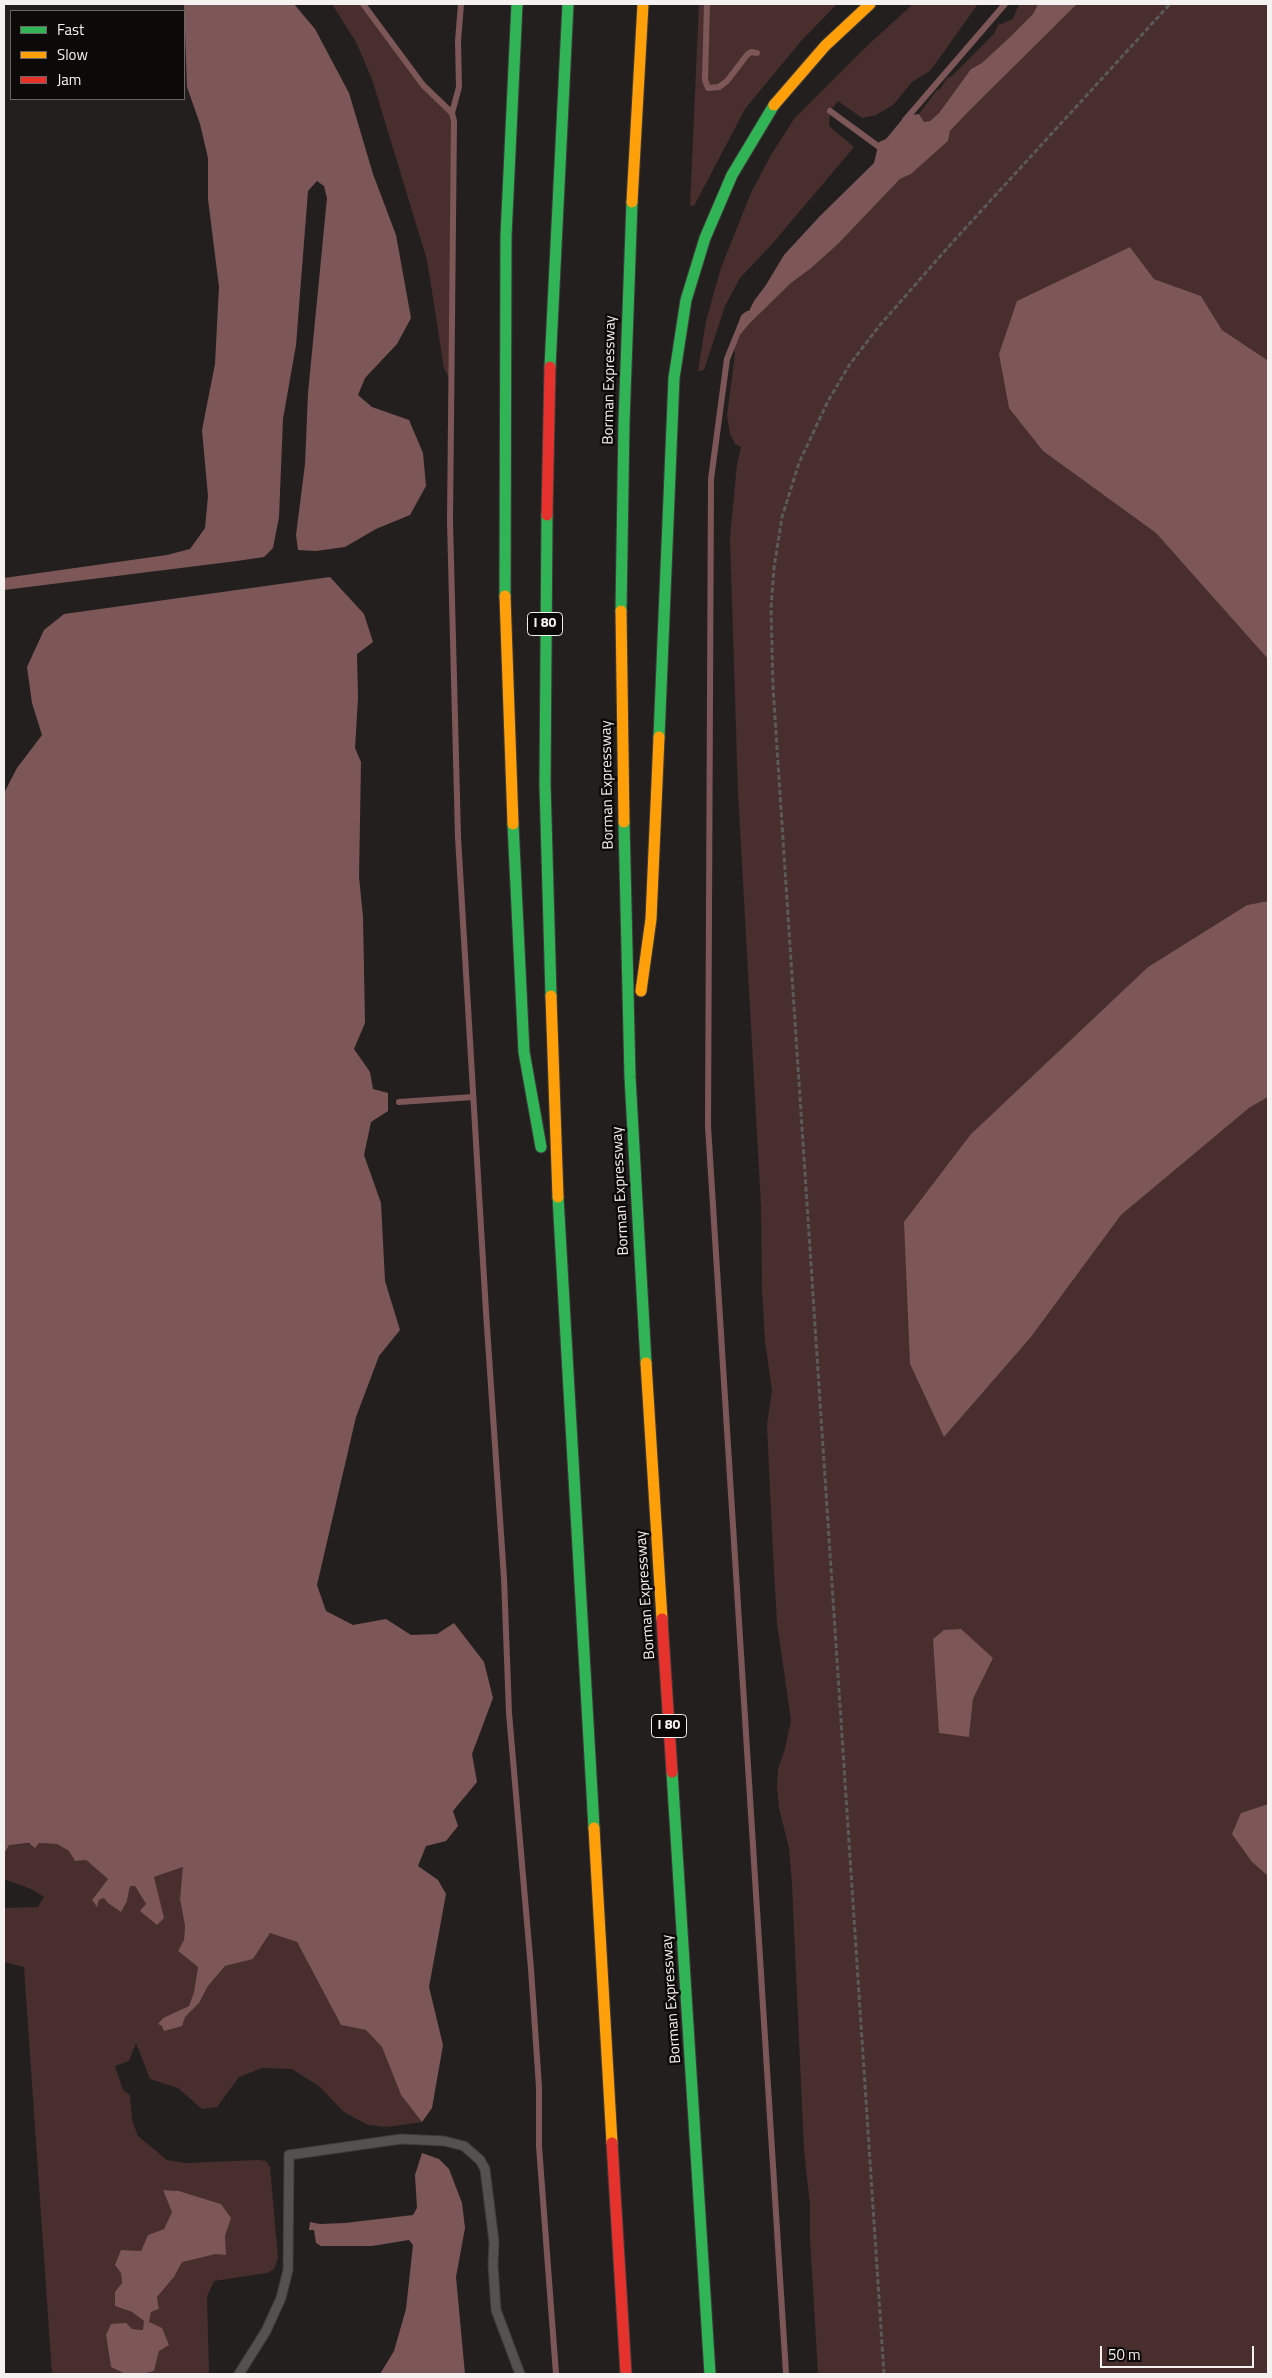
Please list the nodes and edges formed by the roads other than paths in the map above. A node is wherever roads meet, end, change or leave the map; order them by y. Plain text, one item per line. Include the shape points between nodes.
1 (511, 4) edge
2 (517, 4) edge
3 (568, 4) edge
4 (643, 4) edge
5 (870, 4) edge
6 (514, 47) junction
7 (630, 1077) junction
8 (559, 1244) junction
9 (239, 2374) edge
10 (520, 2374) edge
11 (626, 2374) edge
12 (710, 2374) edge

1 - 6 highway
2 - 6 highway
3 - 8 highway, I 80 via 555,233 545,600 544,784
4 - 7 highway, Borman Expressway / I 80 via 629,245 624,432 622,662
5 - 7 highway via 825,46 771,109 732,175 705,238 686,300 674,378 651,919
6 - 8 highway via 506,236 505,618 511,791 524,1052
7 - 12 highway, Borman Expressway / I 80
8 - 11 highway, I 80
9 - 10 lane via 266,2331 287,2276 290,2257 289,2155 401,2139 444,2141 464,2146 480,2160 494,2242 496,2310

